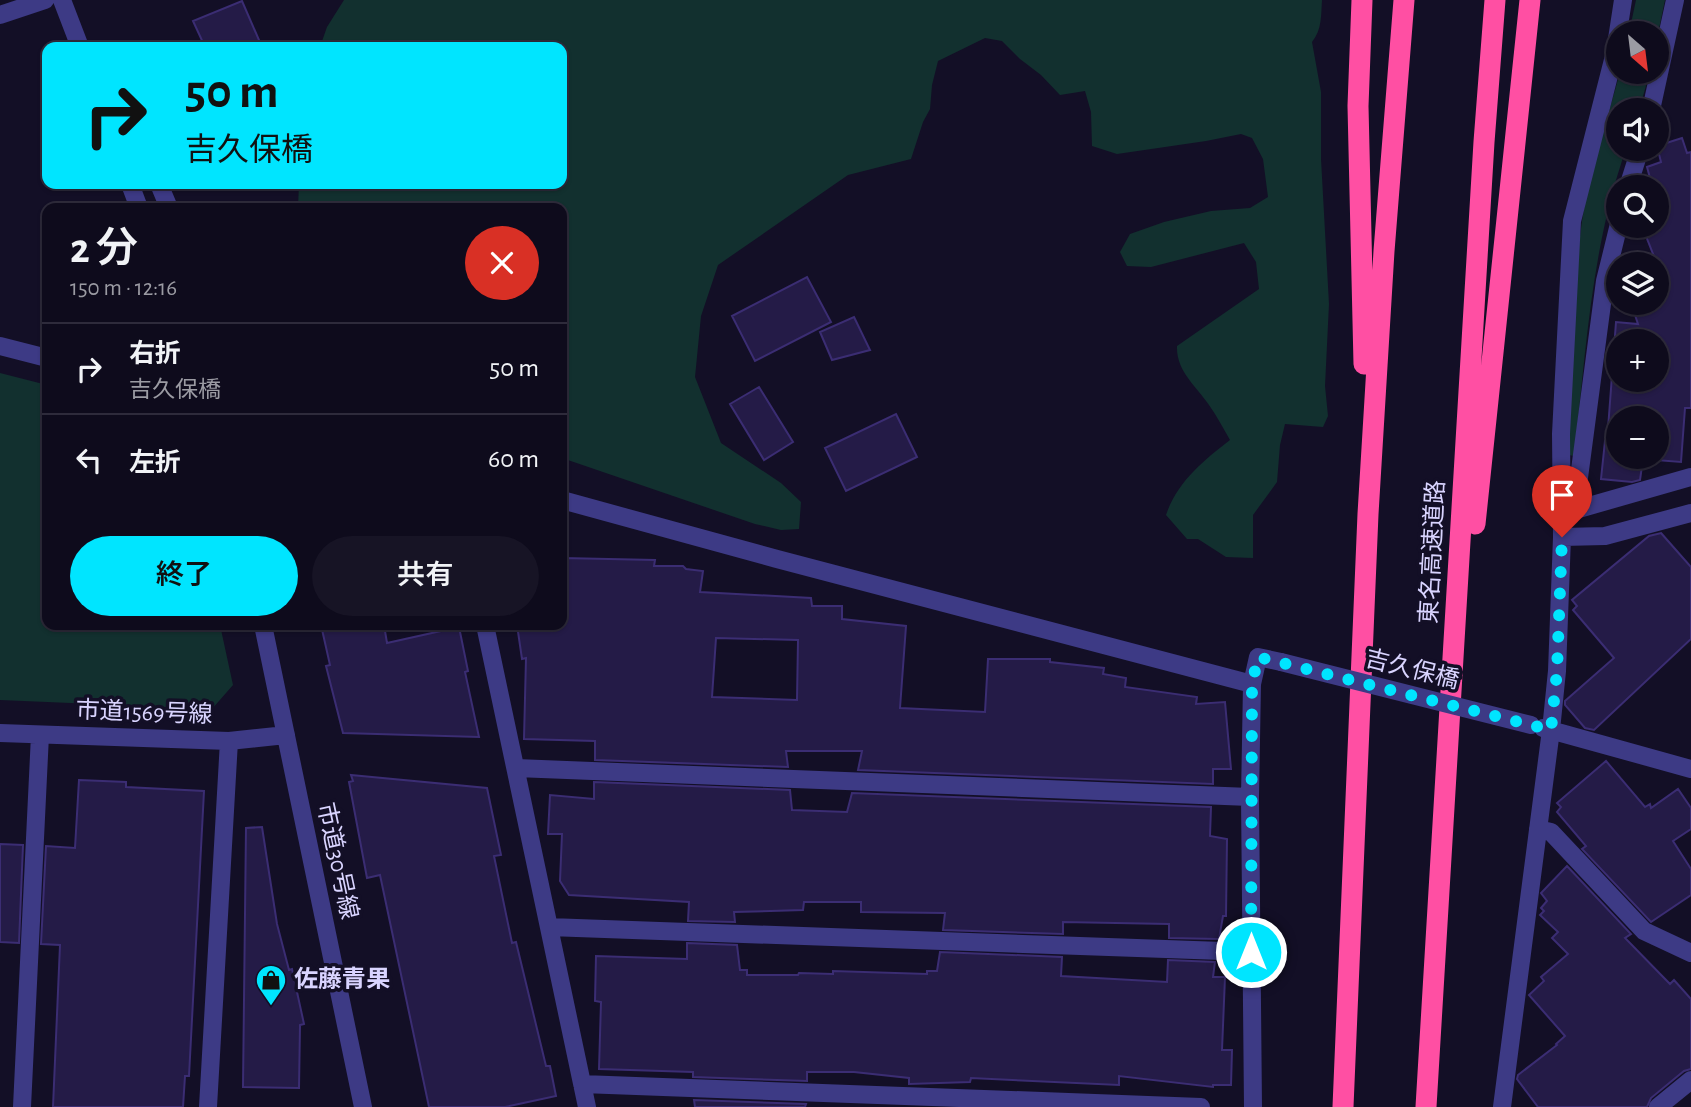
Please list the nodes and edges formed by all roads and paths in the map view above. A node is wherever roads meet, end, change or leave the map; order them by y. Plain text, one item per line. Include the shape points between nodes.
1 (46, 0) edge
2 (61, 0) edge
3 (1362, 0) edge
4 (1404, 0) edge
5 (1495, 0) edge
6 (1530, 0) edge
7 (1623, 0) edge
8 (1675, 0) edge
9 (0, 15) edge
10 (78, 42) edge
11 (1654, 98) edge
12 (1616, 238) edge
13 (0, 346) edge
14 (42, 357) edge
15 (1691, 477) edge
16 (567, 501) edge
17 (1368, 513) junction
18 (1691, 513) edge
19 (1561, 514) junction
20 (1562, 537) junction
21 (265, 630) edge
22 (486, 630) edge
23 (1252, 684) junction
24 (1551, 730) junction
25 (0, 733) edge
26 (40, 734) junction
27 (286, 735) junction
28 (229, 741) junction
29 (516, 768) junction
30 (1691, 769) edge
31 (1250, 797) junction
32 (1538, 830) junction
33 (1441, 873) junction
34 (549, 927) junction
35 (1251, 952) junction
36 (1691, 953) edge
37 (1691, 1080) edge
38 (582, 1084) junction
39 (22, 1107) edge
40 (208, 1107) edge
41 (363, 1107) edge
42 (587, 1107) edge
43 (1201, 1107) edge
44 (1252, 1107) edge
45 (1343, 1107) edge
46 (1426, 1107) edge
47 (1503, 1107) edge
48 (1658, 1107) edge

1 - 9 street
2 - 10 street
3 - 17 highway via 1359,106
4 - 17 highway
5 - 33 highway, 東名高速道路
6 - 33 highway
7 - 19 street via 1615,52 1572,221
8 - 11 street
12 - 19 street via 1605,281 1578,485
13 - 14 street
15 - 19 street
16 - 23 street
17 - 45 highway
18 - 20 street via 1605,536
19 - 20 street
20 - 24 street
21 - 27 street, 市道30号線
22 - 29 street
23 - 24 street, 吉久保橋, bridge via 1258,657
23 - 31 street
24 - 30 street, 吉久保橋
24 - 32 street
25 - 26 street, 市道1569号線
26 - 28 street, 市道1569号線
26 - 39 street
27 - 28 street, 市道1569号線
27 - 41 street, 市道30号線
28 - 40 street
29 - 31 street
29 - 34 street
31 - 35 street
32 - 36 street via 1552,832 1644,931
32 - 47 street
33 - 46 highway, 東名高速道路
34 - 35 street
34 - 38 street
35 - 44 street
37 - 48 street
38 - 42 street
38 - 43 street

